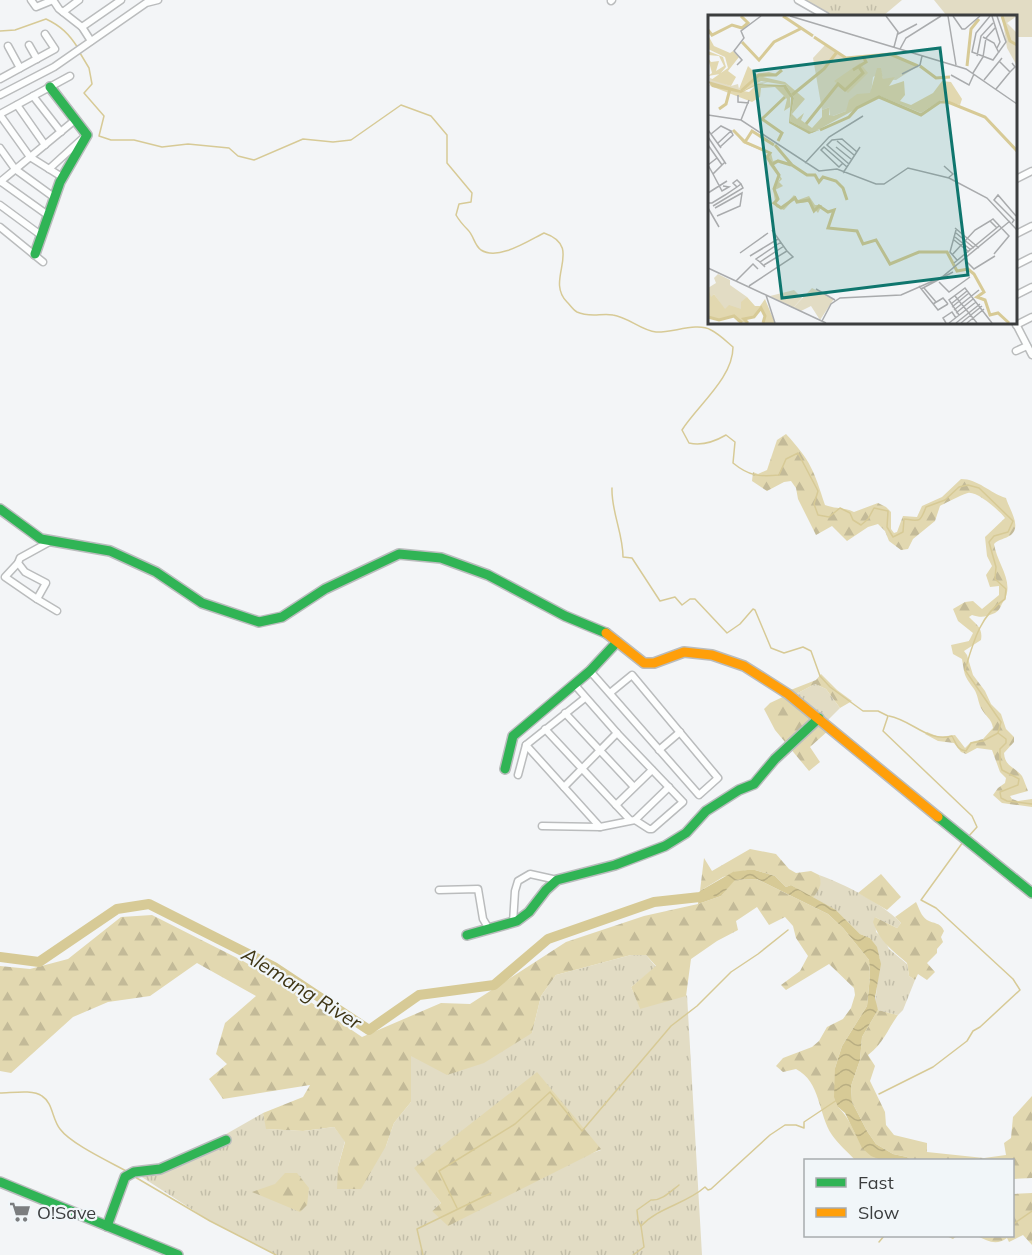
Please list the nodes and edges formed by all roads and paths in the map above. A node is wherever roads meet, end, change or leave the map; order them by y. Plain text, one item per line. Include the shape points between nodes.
1 (31, 0) edge
2 (53, 0) edge
3 (80, 0) edge
4 (121, 0) edge
5 (158, 0) edge
6 (798, 0) edge
7 (63, 12) junction
8 (824, 15) edge
9 (82, 27) junction
10 (45, 34) dead end
11 (91, 41) junction
12 (29, 45) dead end
13 (8, 46) dead end
14 (37, 59) junction
15 (20, 69) junction
16 (1, 76) edge
17 (70, 76) dead end
18 (50, 87) junction
19 (0, 96) edge
20 (33, 96) junction
21 (17, 105) junction
22 (0, 114) edge
23 (75, 120) junction
24 (61, 132) junction
25 (87, 135) junction
26 (45, 145) junction
27 (0, 148) edge
28 (30, 157) junction
29 (15, 169) junction
30 (49, 169) junction
31 (1032, 171) edge
32 (62, 177) junction
33 (1017, 178) edge
34 (0, 182) edge
35 (55, 198) junction
36 (0, 205) edge
37 (49, 216) junction
38 (1032, 226) edge
39 (0, 227) edge
40 (1017, 234) edge
41 (42, 236) junction
42 (35, 254) junction
43 (1032, 257) edge
44 (43, 262) dead end
45 (1017, 264) edge
46 (1032, 287) edge
47 (1017, 294) edge
48 (1032, 317) edge
49 (1016, 324) edge
50 (1017, 324) edge
51 (1027, 346) junction
52 (1016, 351) dead end
53 (1032, 355) edge
54 (0, 509) edge
55 (51, 540) junction
56 (18, 563) junction
57 (37, 599) junction
58 (57, 611) dead end
59 (617, 642) junction
60 (590, 671) junction
61 (574, 684) junction
62 (610, 693) junction
63 (585, 698) junction
64 (565, 713) junction
65 (819, 718) junction
66 (545, 729) junction
67 (680, 732) junction
68 (617, 733) junction
69 (526, 745) junction
70 (659, 750) junction
71 (600, 751) junction
72 (505, 769) dead end
73 (581, 770) junction
74 (652, 770) junction
75 (518, 775) dead end
76 (564, 787) junction
77 (634, 787) junction
78 (669, 787) junction
79 (616, 805) junction
80 (632, 820) junction
81 (543, 826) dead end
82 (600, 827) junction
83 (557, 880) junction
84 (439, 890) dead end
85 (1032, 893) edge
86 (513, 923) junction
87 (489, 929) junction
88 (467, 935) dead end
89 (226, 1140) dead end
90 (0, 1182) edge
91 (107, 1226) junction
92 (178, 1255) edge

1 - 2 street via 36,7
2 - 7 street
3 - 7 street
4 - 9 street
5 - 11 street via 146,3
6 - 8 street
7 - 9 street
9 - 11 street
10 - 14 street via 55,49
11 - 19 street
12 - 14 street
13 - 15 street
14 - 15 street
15 - 16 street
17 - 18 street
18 - 20 street
18 - 23 street
20 - 21 street
20 - 24 street
21 - 22 street
21 - 26 street
22 - 28 street
23 - 24 street
23 - 25 street
24 - 26 street
25 - 30 street
25 - 32 street
26 - 28 street
27 - 29 street
28 - 29 street
28 - 30 street
29 - 34 street
29 - 35 street
30 - 32 street
31 - 33 street
32 - 35 street
34 - 37 street
35 - 37 street
36 - 41 street
37 - 41 street
38 - 40 street
39 - 42 street
41 - 42 street
42 - 44 street
43 - 45 street
46 - 47 street
48 - 50 street
49 - 51 street
51 - 52 street
51 - 53 street
54 - 55 street via 41,538
55 - 56 street
55 - 59 street via 110,551 156,572 202,603 259,622 282,617 325,589 399,554 441,558 488,575 565,616 604,631
56 - 57 street via 25,572 46,583
56 - 57 street via 5,577
57 - 58 street
59 - 60 street
59 - 65 street via 648,664 684,652 729,660 788,693
60 - 61 street
60 - 62 street
61 - 63 street
61 - 72 street via 513,736
62 - 67 street via 632,675
62 - 70 street
63 - 64 street
63 - 68 street
64 - 66 street
64 - 71 street
65 - 83 street via 754,784 706,811 686,833 615,865
65 - 85 street
66 - 69 street
66 - 73 street
67 - 70 street
67 - 70 street via 718,778 699,795
68 - 71 street
68 - 74 street
69 - 75 street
69 - 76 street
71 - 73 street
71 - 77 street
73 - 76 street
73 - 79 street
74 - 77 street
74 - 78 street
76 - 82 street
77 - 79 street
78 - 80 street
78 - 80 street via 683,802 652,829
79 - 80 street
80 - 82 street
81 - 82 street
83 - 86 street via 529,914
83 - 86 street via 530,874 518,881
84 - 87 street via 478,889 483,919
86 - 87 street
87 - 88 street
89 - 91 street via 160,1169 125,1177
90 - 91 street
91 - 92 street

